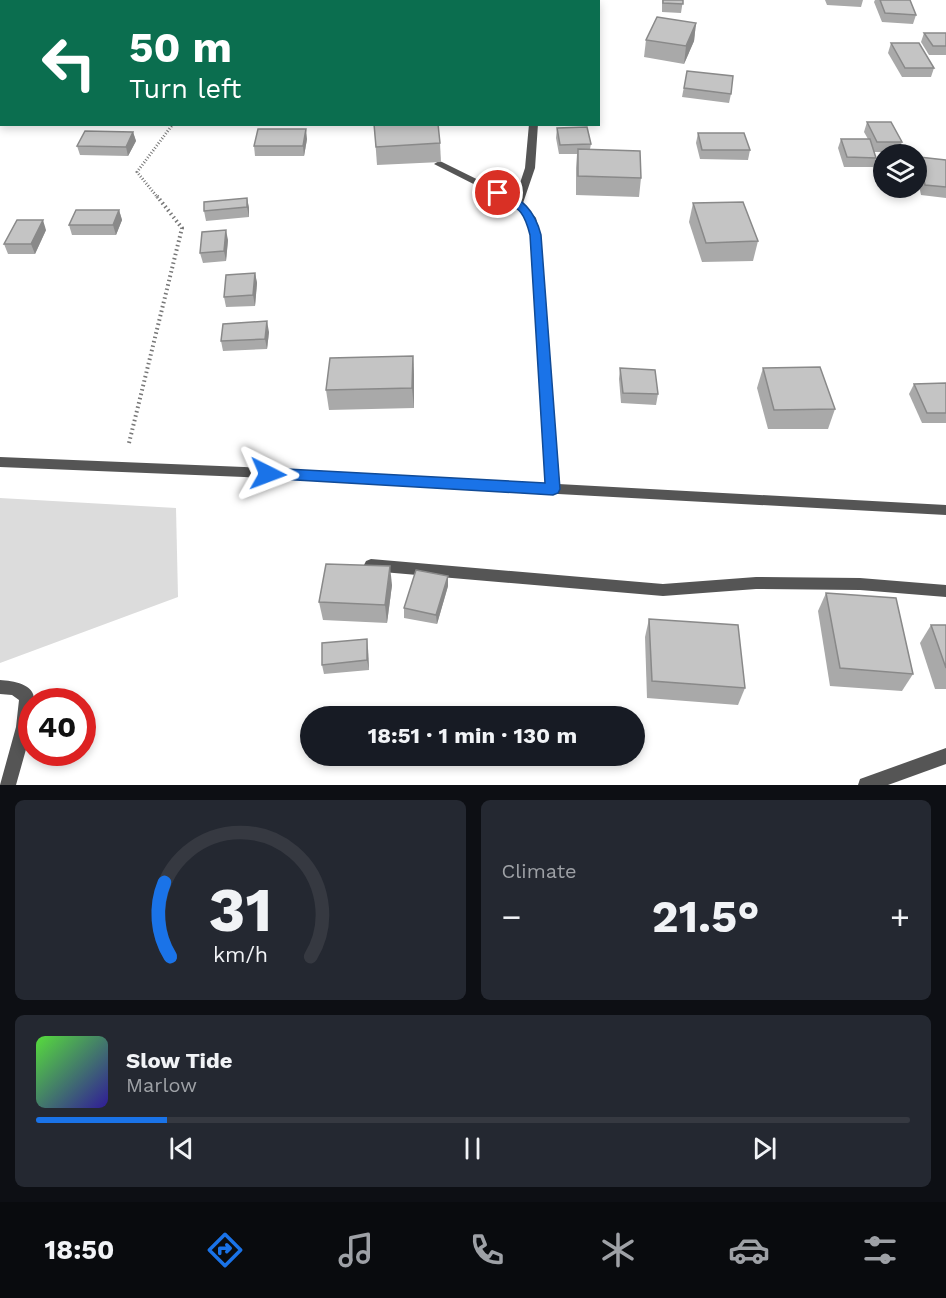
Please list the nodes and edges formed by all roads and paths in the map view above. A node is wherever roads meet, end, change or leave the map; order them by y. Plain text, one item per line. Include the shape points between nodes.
1 (171, 126) edge
2 (534, 126) edge
3 (439, 164) dead end
4 (518, 202) junction
5 (0, 462) edge
6 (123, 468) junction
7 (553, 489) junction
8 (946, 510) edge
9 (371, 565) edge
10 (946, 591) edge
11 (0, 687) edge
12 (946, 756) edge
13 (8, 785) edge
14 (866, 785) edge

1 - 6 path via 137,171 182,228
2 - 4 street via 530,168
3 - 4 street
4 - 7 street via 531,218 536,235
5 - 6 street
6 - 7 street
7 - 8 street
9 - 10 street via 663,590 756,583 860,584
11 - 13 street via 15,688 27,697 24,727
12 - 14 street

